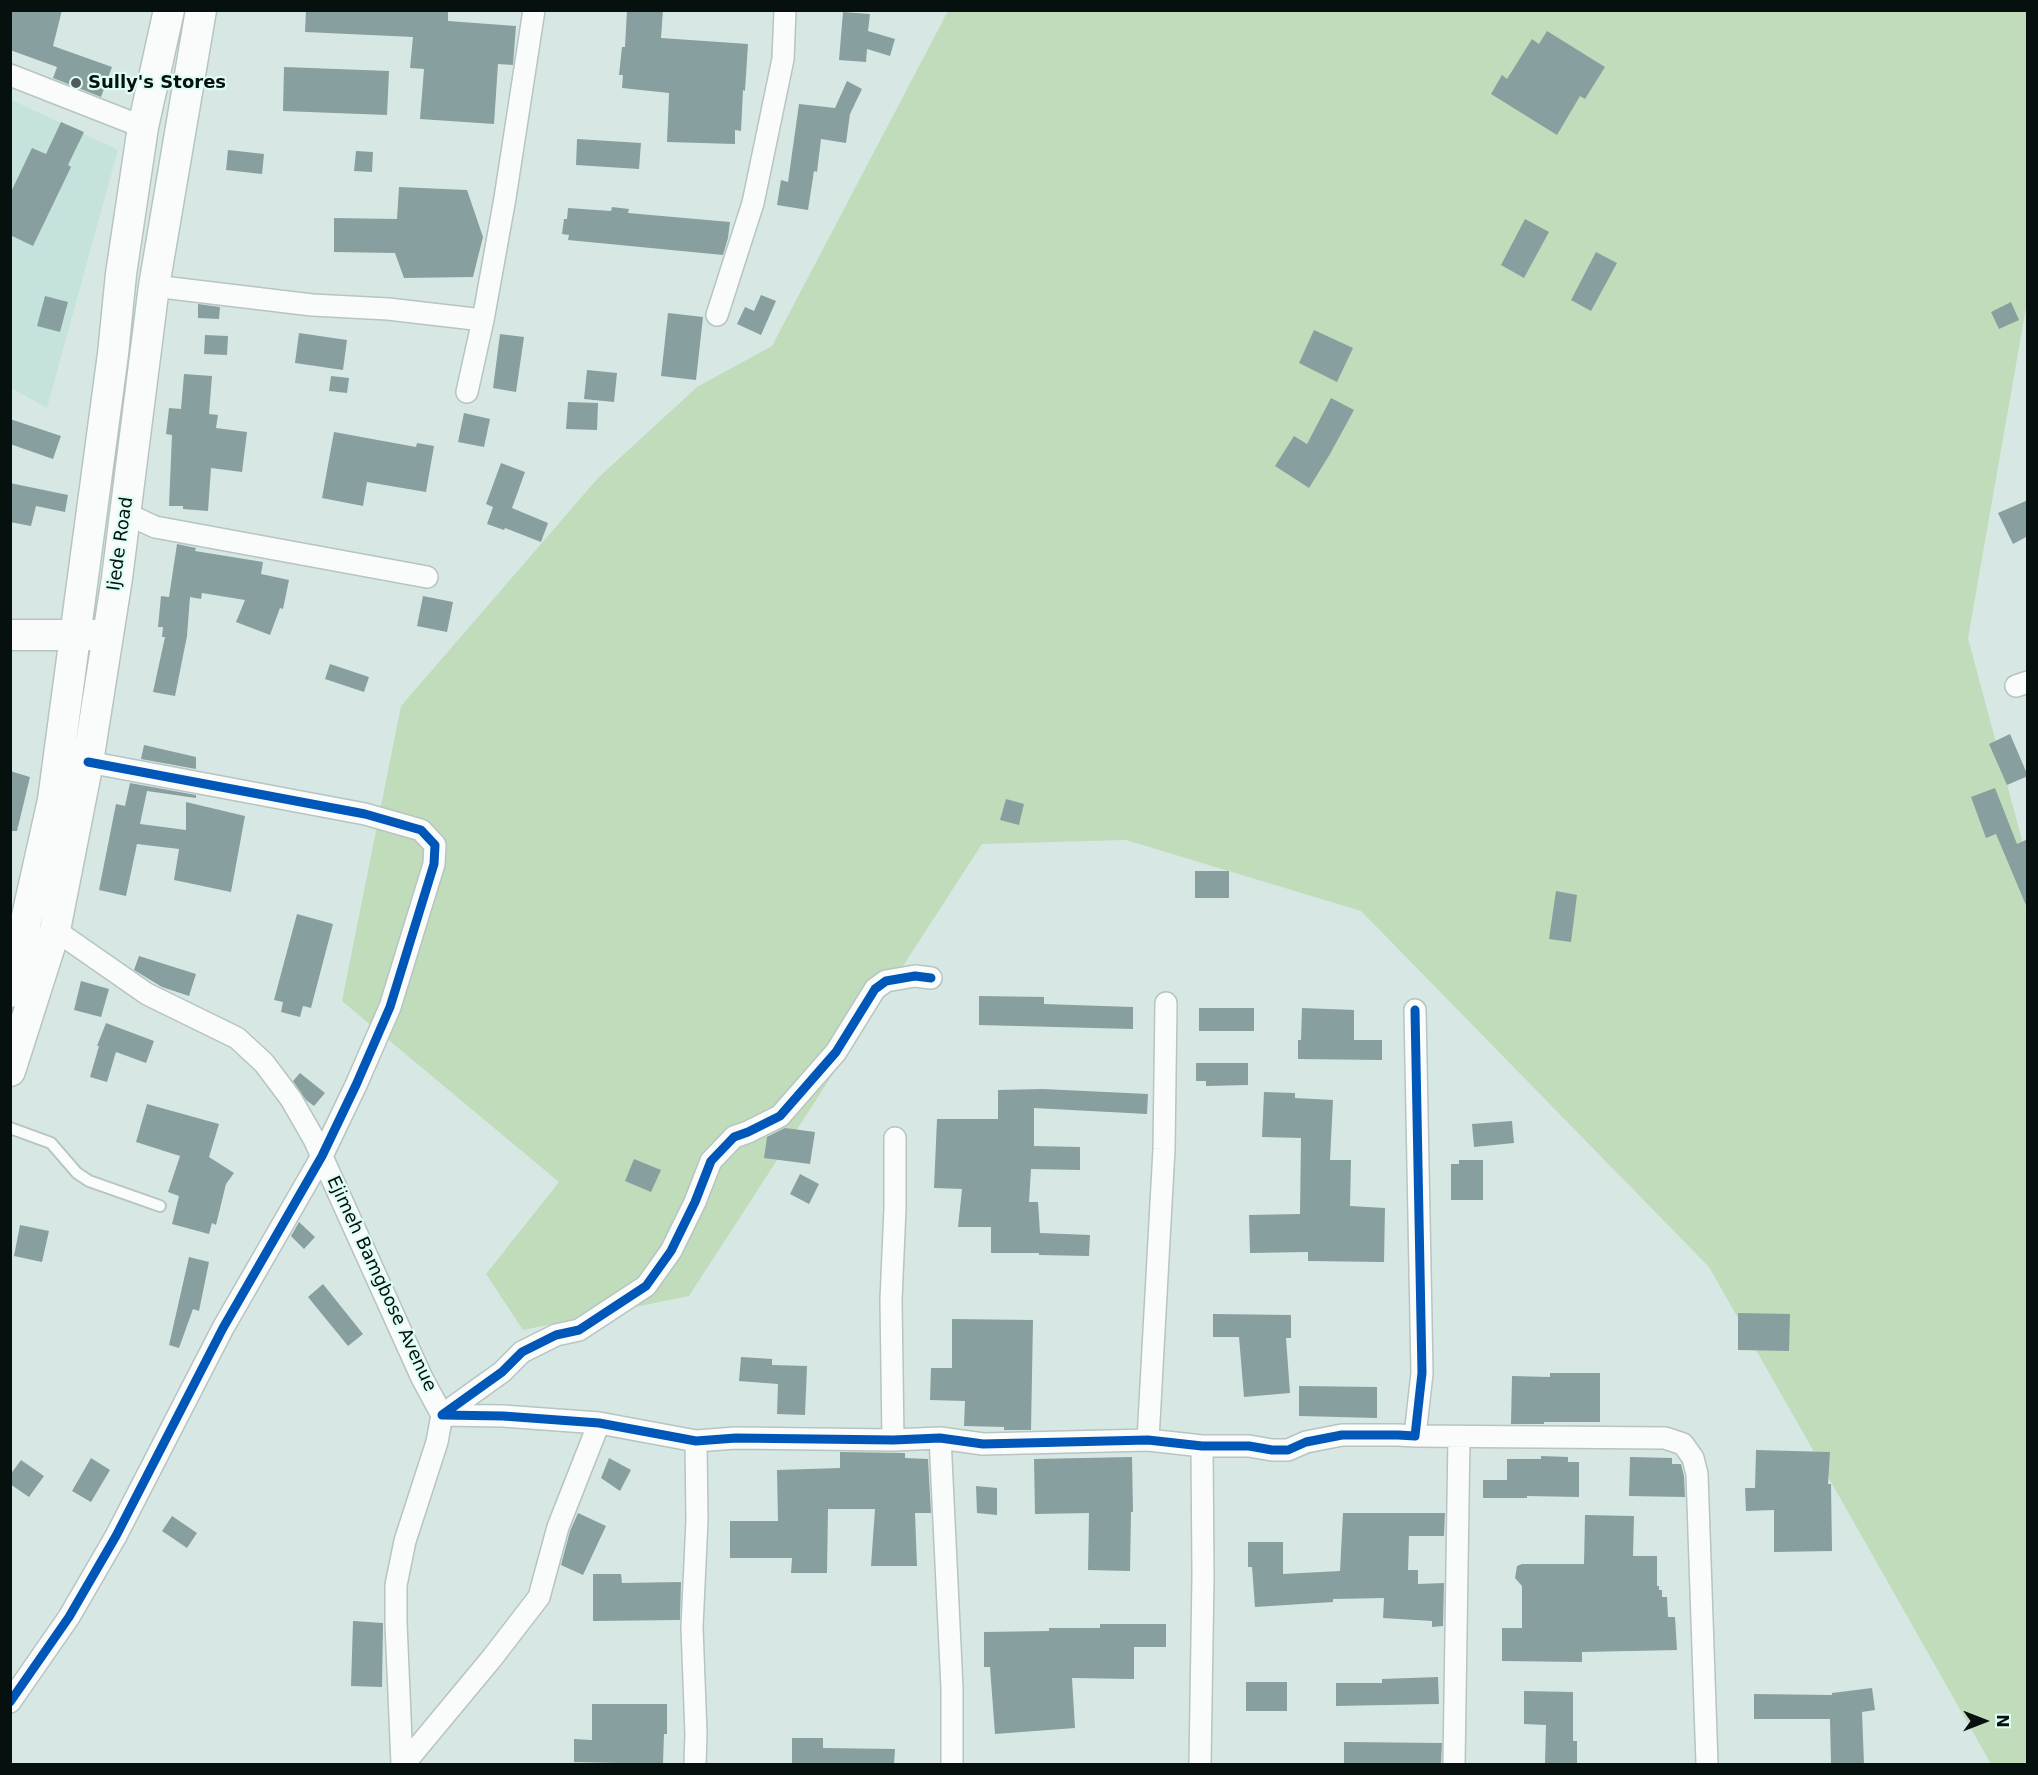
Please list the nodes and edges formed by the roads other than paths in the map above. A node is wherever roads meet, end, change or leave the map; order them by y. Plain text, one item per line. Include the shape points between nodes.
1 (169, 10) edge
2 (201, 10) edge
3 (534, 10) edge
4 (785, 10) edge
5 (10, 75) edge
6 (143, 127) junction
7 (154, 286) junction
8 (717, 315) dead end
9 (483, 320) junction
10 (467, 392) dead end
11 (125, 513) junction
12 (427, 577) dead end
13 (75, 634) junction
14 (108, 634) junction
15 (10, 635) edge
16 (88, 762) junction
17 (55, 930) junction
18 (931, 978) dead end
19 (12, 983) edge
20 (1166, 1003) dead end
21 (1414, 1010) dead end
22 (10, 1071) edge
23 (10, 1128) edge
24 (895, 1138) dead end
25 (322, 1156) junction
26 (160, 1206) dead end
27 (442, 1415) junction
28 (599, 1423) junction
29 (1414, 1436) junction
30 (1459, 1437) junction
31 (940, 1438) junction
32 (893, 1440) junction
33 (1148, 1440) junction
34 (696, 1441) junction
35 (1202, 1446) junction
36 (10, 1702) edge
37 (403, 1764) edge
38 (695, 1764) edge
39 (952, 1764) edge
40 (1200, 1764) edge
41 (1454, 1764) edge
42 (1707, 1764) edge

1 - 6 main road, Ijede Road
2 - 7 main road, Ijede Road
3 - 9 street
4 - 8 street via 783,59 753,203
5 - 6 street
6 - 13 main road, Ijede Road
7 - 9 street
7 - 11 main road, Ijede Road
9 - 10 street
11 - 12 street via 155,527
11 - 14 main road, Ijede Road
13 - 14 main road
13 - 15 main road
13 - 19 main road, Ijede Road via 53,800
14 - 16 main road, Ijede Road
16 - 17 main road, Ijede Road
16 - 25 street via 364,814 421,830 435,845 434,864 390,1007
17 - 22 main road, Ijede Road
17 - 25 street, Ejimeh Bamgbose Avenue via 147,994 237,1038 264,1063 291,1099
18 - 27 street via 915,976 886,981 875,989 836,1052 780,1116 734,1137 711,1161 671,1251 646,1286 579,1330 556,1335 522,1352 502,1372
20 - 33 street via 1164,1149
21 - 29 street via 1422,1373
23 - 26 lane via 51,1143 89,1181
24 - 32 street
25 - 27 street, Ejimeh Bamgbose Avenue
25 - 36 street via 223,1328 116,1536 69,1617
27 - 28 street
27 - 37 street via 405,1540 396,1585
28 - 34 street
28 - 37 street via 558,1527 539,1597
29 - 30 street
29 - 35 street via 1342,1435 1288,1450
30 - 41 street
30 - 42 street via 1665,1438 1683,1444 1693,1458 1697,1474
31 - 32 street
31 - 33 street via 983,1444
31 - 39 street
32 - 34 street
33 - 35 street
34 - 38 street via 692,1627
35 - 40 street

